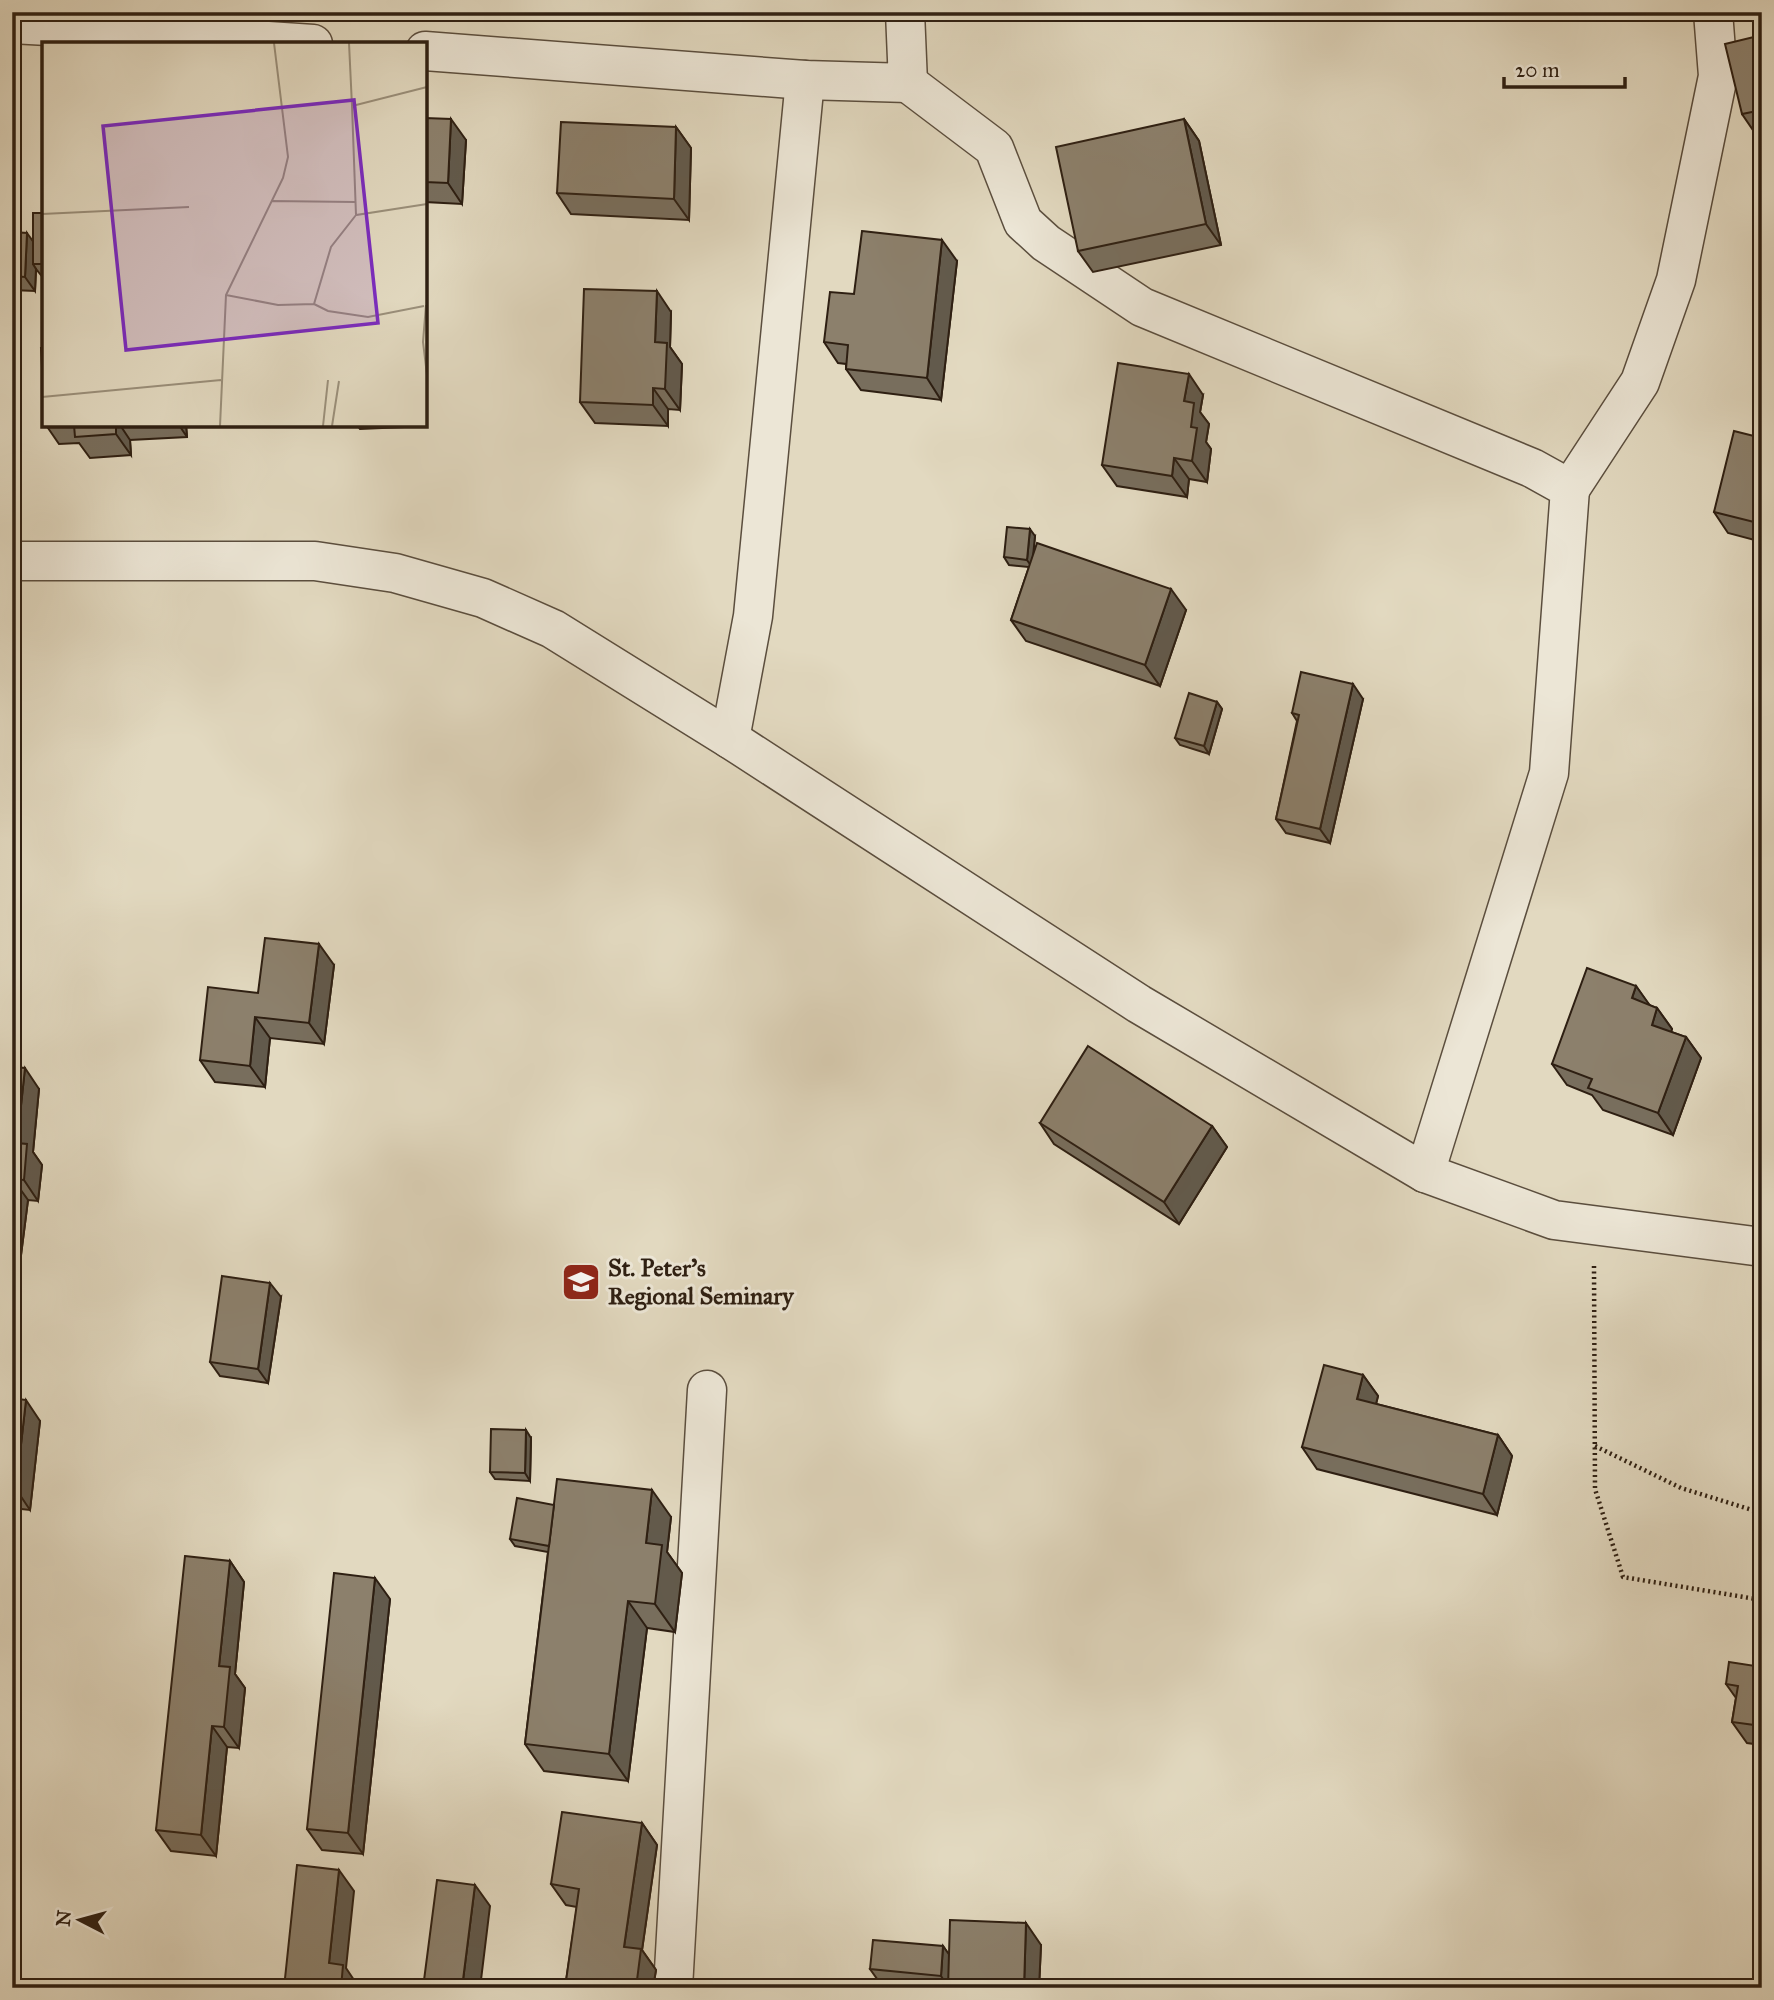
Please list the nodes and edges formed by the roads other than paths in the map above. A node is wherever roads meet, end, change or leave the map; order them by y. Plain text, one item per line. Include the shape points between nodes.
1 (905, 12) edge
2 (1713, 12) edge
3 (35, 21) edge
4 (289, 42) edge
5 (427, 51) edge
6 (805, 80) junction
7 (908, 83) junction
8 (1570, 489) junction
9 (12, 561) edge
10 (730, 738) junction
11 (1424, 1173) junction
12 (1762, 1247) edge
13 (707, 1390) dead end
14 (673, 1988) edge

1 - 7 street
2 - 8 street via 1718,76 1676,279 1640,382
3 - 4 street
5 - 6 street
6 - 7 street
6 - 10 street via 753,616
7 - 8 street via 994,148 1023,222 1046,243 1142,307 1532,468
8 - 11 street via 1549,773
9 - 10 street via 315,561 395,573 483,598 553,629
10 - 11 street via 1139,1004
11 - 12 street via 1554,1220
13 - 14 street

